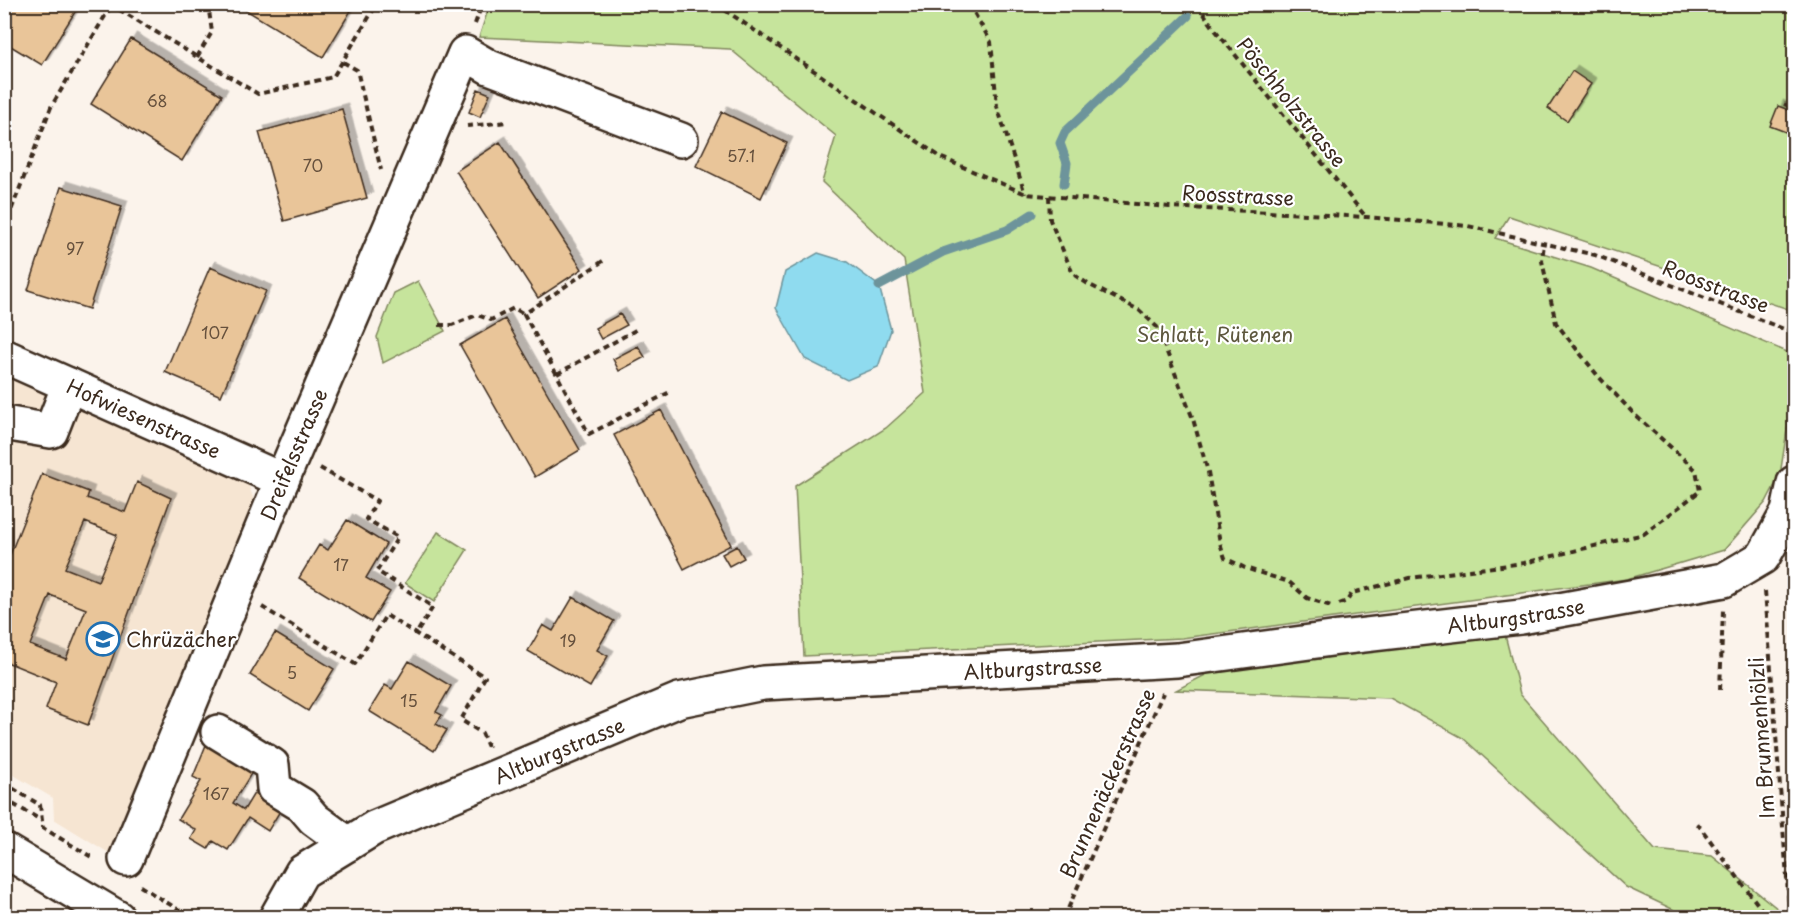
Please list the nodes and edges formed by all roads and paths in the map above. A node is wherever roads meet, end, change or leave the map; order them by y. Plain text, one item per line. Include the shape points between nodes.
1 (208, 4) edge
2 (377, 4) edge
3 (716, 4) edge
4 (969, 4) edge
5 (1197, 4) edge
6 (111, 5) edge
7 (197, 57) junction
8 (342, 62) junction
9 (1784, 104) dead end
10 (1794, 108) edge
11 (681, 140) dead end
12 (381, 171) dead end
13 (1026, 194) junction
14 (1049, 196) junction
15 (1366, 217) junction
16 (4, 229) edge
17 (1544, 243) junction
18 (603, 261) dead end
19 (524, 314) junction
20 (439, 325) dead end
21 (639, 328) dead end
22 (1794, 333) edge
23 (4, 357) edge
24 (557, 374) junction
25 (69, 385) junction
26 (672, 391) dead end
27 (4, 423) edge
28 (288, 467) junction
29 (1794, 483) edge
30 (1762, 557) junction
31 (1724, 580) junction
32 (236, 591) junction
33 (416, 634) junction
34 (1177, 660) junction
35 (1720, 690) dead end
36 (218, 732) dead end
37 (499, 776) junction
38 (4, 798) edge
39 (42, 820) dead end
40 (1697, 823) dead end
41 (348, 844) junction
42 (4, 849) edge
43 (126, 859) dead end
44 (118, 918) edge
45 (276, 918) edge
46 (1064, 918) edge
47 (1768, 918) edge
48 (1790, 918) edge

1 - 7 path via 212,32
2 - 8 path
3 - 13 path, Roosstrasse via 942,158
4 - 13 path via 991,42 998,106
5 - 15 path, Pöschholzstrasse
6 - 7 path
6 - 16 path via 51,107
7 - 8 path via 258,94 333,77
8 - 12 path via 357,70
9 - 10 path
11 - 28 street, Dreifelsstrasse via 489,67 465,53
13 - 14 path, Roosstrasse
14 - 15 path, Roosstrasse via 1169,207
14 - 17 path via 1050,220 1073,274 1138,310 1157,327 1193,419 1225,558 1289,582 1307,598 1332,607 1347,601 1352,593 1410,578 1524,563 1644,534 1700,491 1696,470 1635,415 1556,323 1542,261
15 - 17 path, Roosstrasse via 1468,226
17 - 22 path, Roosstrasse via 1595,255
18 - 19 path
19 - 20 path via 514,308 491,320 477,315 452,325
19 - 24 path
21 - 24 path
23 - 25 street, Hofwiesenstrasse
24 - 26 path via 589,434
25 - 27 street via 51,431
25 - 28 street, Hofwiesenstrasse
28 - 32 street, Dreifelsstrasse
28 - 33 path via 377,501 366,519 398,537 377,571 433,607
29 - 30 street, Altburgstrasse via 1788,512
30 - 31 street, Altburgstrasse
30 - 48 path, Im Brunnenhölzli
31 - 34 street, Altburgstrasse via 1521,617
31 - 35 path
32 - 33 path via 355,664 386,615
32 - 43 street, Dreifelsstrasse
33 - 37 path via 484,677 461,720 482,733
34 - 37 street, Altburgstrasse via 763,683 679,700
34 - 46 path, Brunnenäckerstrasse
36 - 41 street via 272,765 274,788 302,805
37 - 41 street, Altburgstrasse via 374,828
38 - 39 path
40 - 47 path
41 - 45 street, Altburgstrasse via 302,872
42 - 44 street

